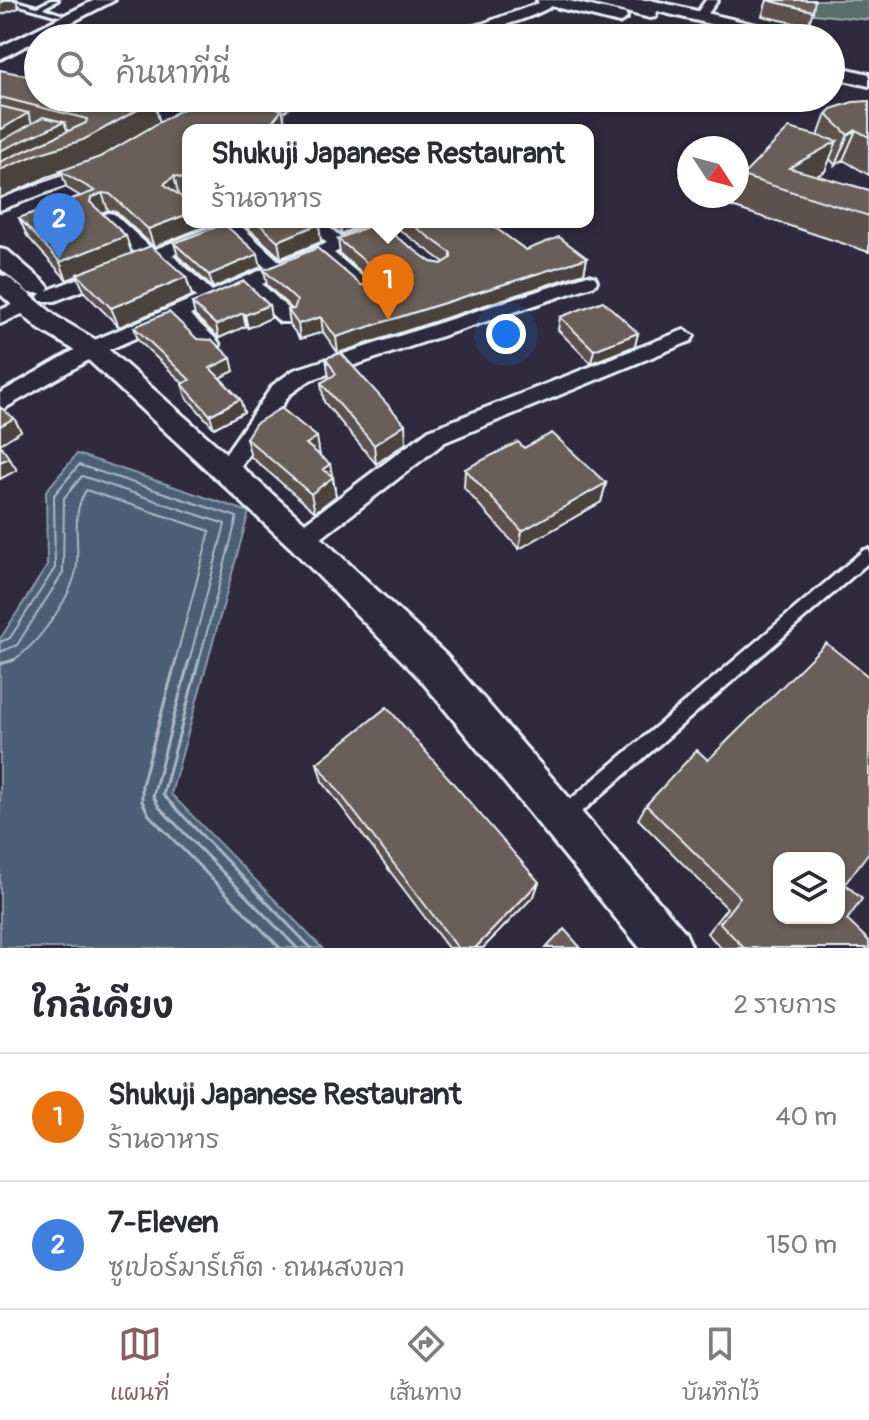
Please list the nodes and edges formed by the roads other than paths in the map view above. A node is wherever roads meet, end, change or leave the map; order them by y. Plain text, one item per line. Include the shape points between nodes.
1 (6, 0) edge
2 (89, 0) edge
3 (107, 0) edge
4 (574, 0) edge
5 (596, 0) edge
6 (630, 0) edge
7 (712, 0) edge
8 (549, 1) edge
9 (58, 7) edge
10 (39, 8) junction
11 (700, 17) junction
12 (32, 24) edge
13 (59, 24) edge
14 (492, 24) edge
15 (643, 24) edge
16 (672, 24) edge
17 (696, 24) edge
18 (730, 24) edge
19 (24, 29) edge
20 (24, 42) edge
21 (0, 45) edge
22 (0, 54) edge
23 (845, 59) edge
24 (869, 65) edge
25 (845, 66) edge
26 (869, 72) edge
27 (845, 74) edge
28 (869, 80) edge
29 (109, 162) edge
30 (0, 205) edge
31 (108, 218) edge
32 (215, 228) edge
33 (226, 228) edge
34 (316, 228) edge
35 (388, 228) edge
36 (331, 248) junction
37 (155, 255) junction
38 (0, 256) edge
39 (278, 270) junction
40 (588, 281) dead end
41 (0, 282) edge
42 (249, 282) junction
43 (371, 294) edge
44 (210, 299) junction
45 (37, 301) junction
46 (177, 313) junction
47 (0, 318) edge
48 (287, 318) edge
49 (684, 336) dead end
50 (210, 345) edge
51 (92, 349) junction
52 (0, 403) edge
53 (226, 470) junction
54 (302, 539) junction
55 (869, 554) edge
56 (561, 819) junction
57 (669, 948) edge

1 - 10 lane
2 - 9 main road
3 - 13 main road
4 - 16 main road
5 - 17 main road
6 - 11 main road
7 - 11 street
8 - 14 street
8 - 15 main road
9 - 10 lane
9 - 10 lane
9 - 12 main road
11 - 18 main road
19 - 21 main road
20 - 22 main road
23 - 24 main road
25 - 26 main road
27 - 28 main road
29 - 30 street
31 - 37 street
32 - 37 street
33 - 39 street
34 - 36 street
35 - 36 street
36 - 39 street
36 - 43 street
37 - 44 street
37 - 45 street
38 - 45 street
39 - 42 street
40 - 53 street via 302,375 281,390
41 - 45 street
42 - 44 street
42 - 48 street
44 - 46 street
45 - 47 street
45 - 51 street
46 - 50 street
46 - 51 street
49 - 54 street via 437,436
51 - 52 street
51 - 53 street
53 - 54 street
54 - 56 street via 433,667
55 - 56 lane
56 - 57 street

